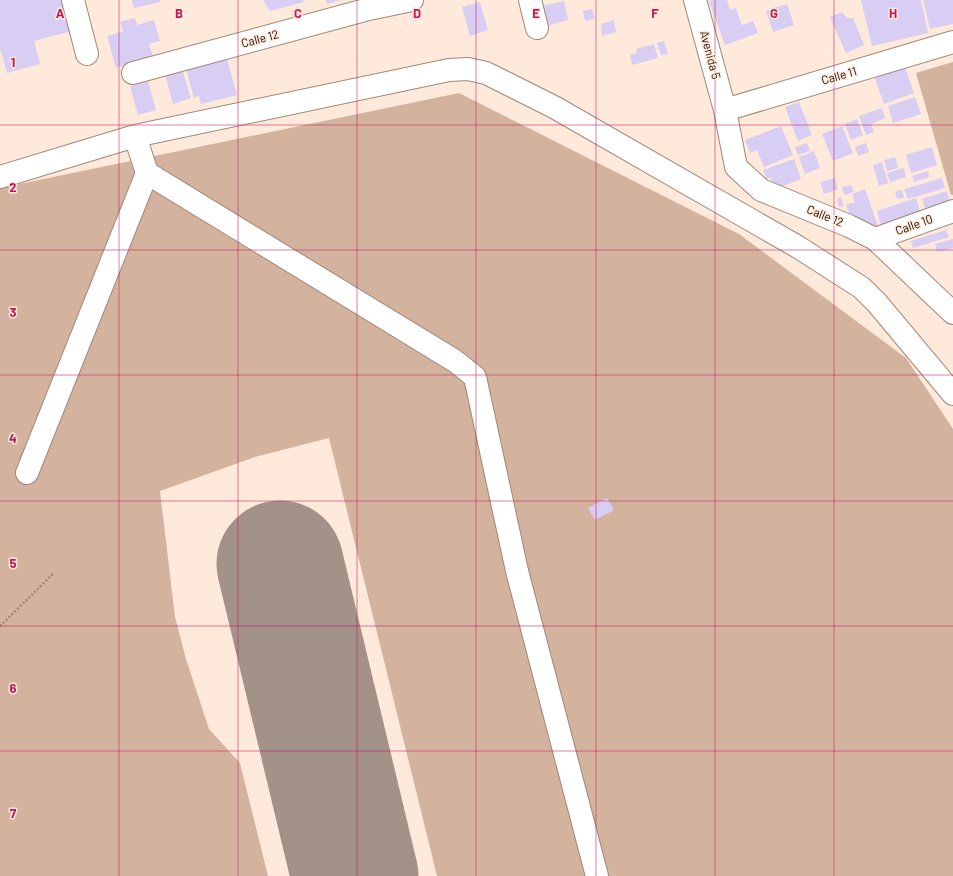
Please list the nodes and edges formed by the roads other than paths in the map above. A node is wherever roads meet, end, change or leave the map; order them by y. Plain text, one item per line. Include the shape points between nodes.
1 (73, 0) edge
2 (412, 0) edge
3 (530, 0) edge
4 (695, 0) edge
5 (368, 4) edge
6 (537, 28) dead end
7 (953, 42) edge
8 (87, 54) dead end
9 (133, 74) dead end
10 (725, 110) junction
11 (135, 136) junction
12 (147, 173) junction
13 (0, 177) edge
14 (953, 211) edge
15 (875, 240) junction
16 (953, 313) edge
17 (953, 394) edge
18 (26, 473) dead end
19 (597, 876) edge

1 - 8 street
2 - 5 street, Calle 12
3 - 6 street
4 - 10 street, Avenida 5
5 - 9 street, Calle 12
7 - 10 street, Calle 11
10 - 15 street, Calle 12 via 736,168 761,190 849,226
11 - 12 street
11 - 13 street
11 - 17 street via 449,70 468,69 486,73 554,107 681,179 798,247 862,288
12 - 18 street
12 - 19 street via 455,361 475,377 517,571
14 - 15 street, Calle 10
15 - 16 street, Calle 12

